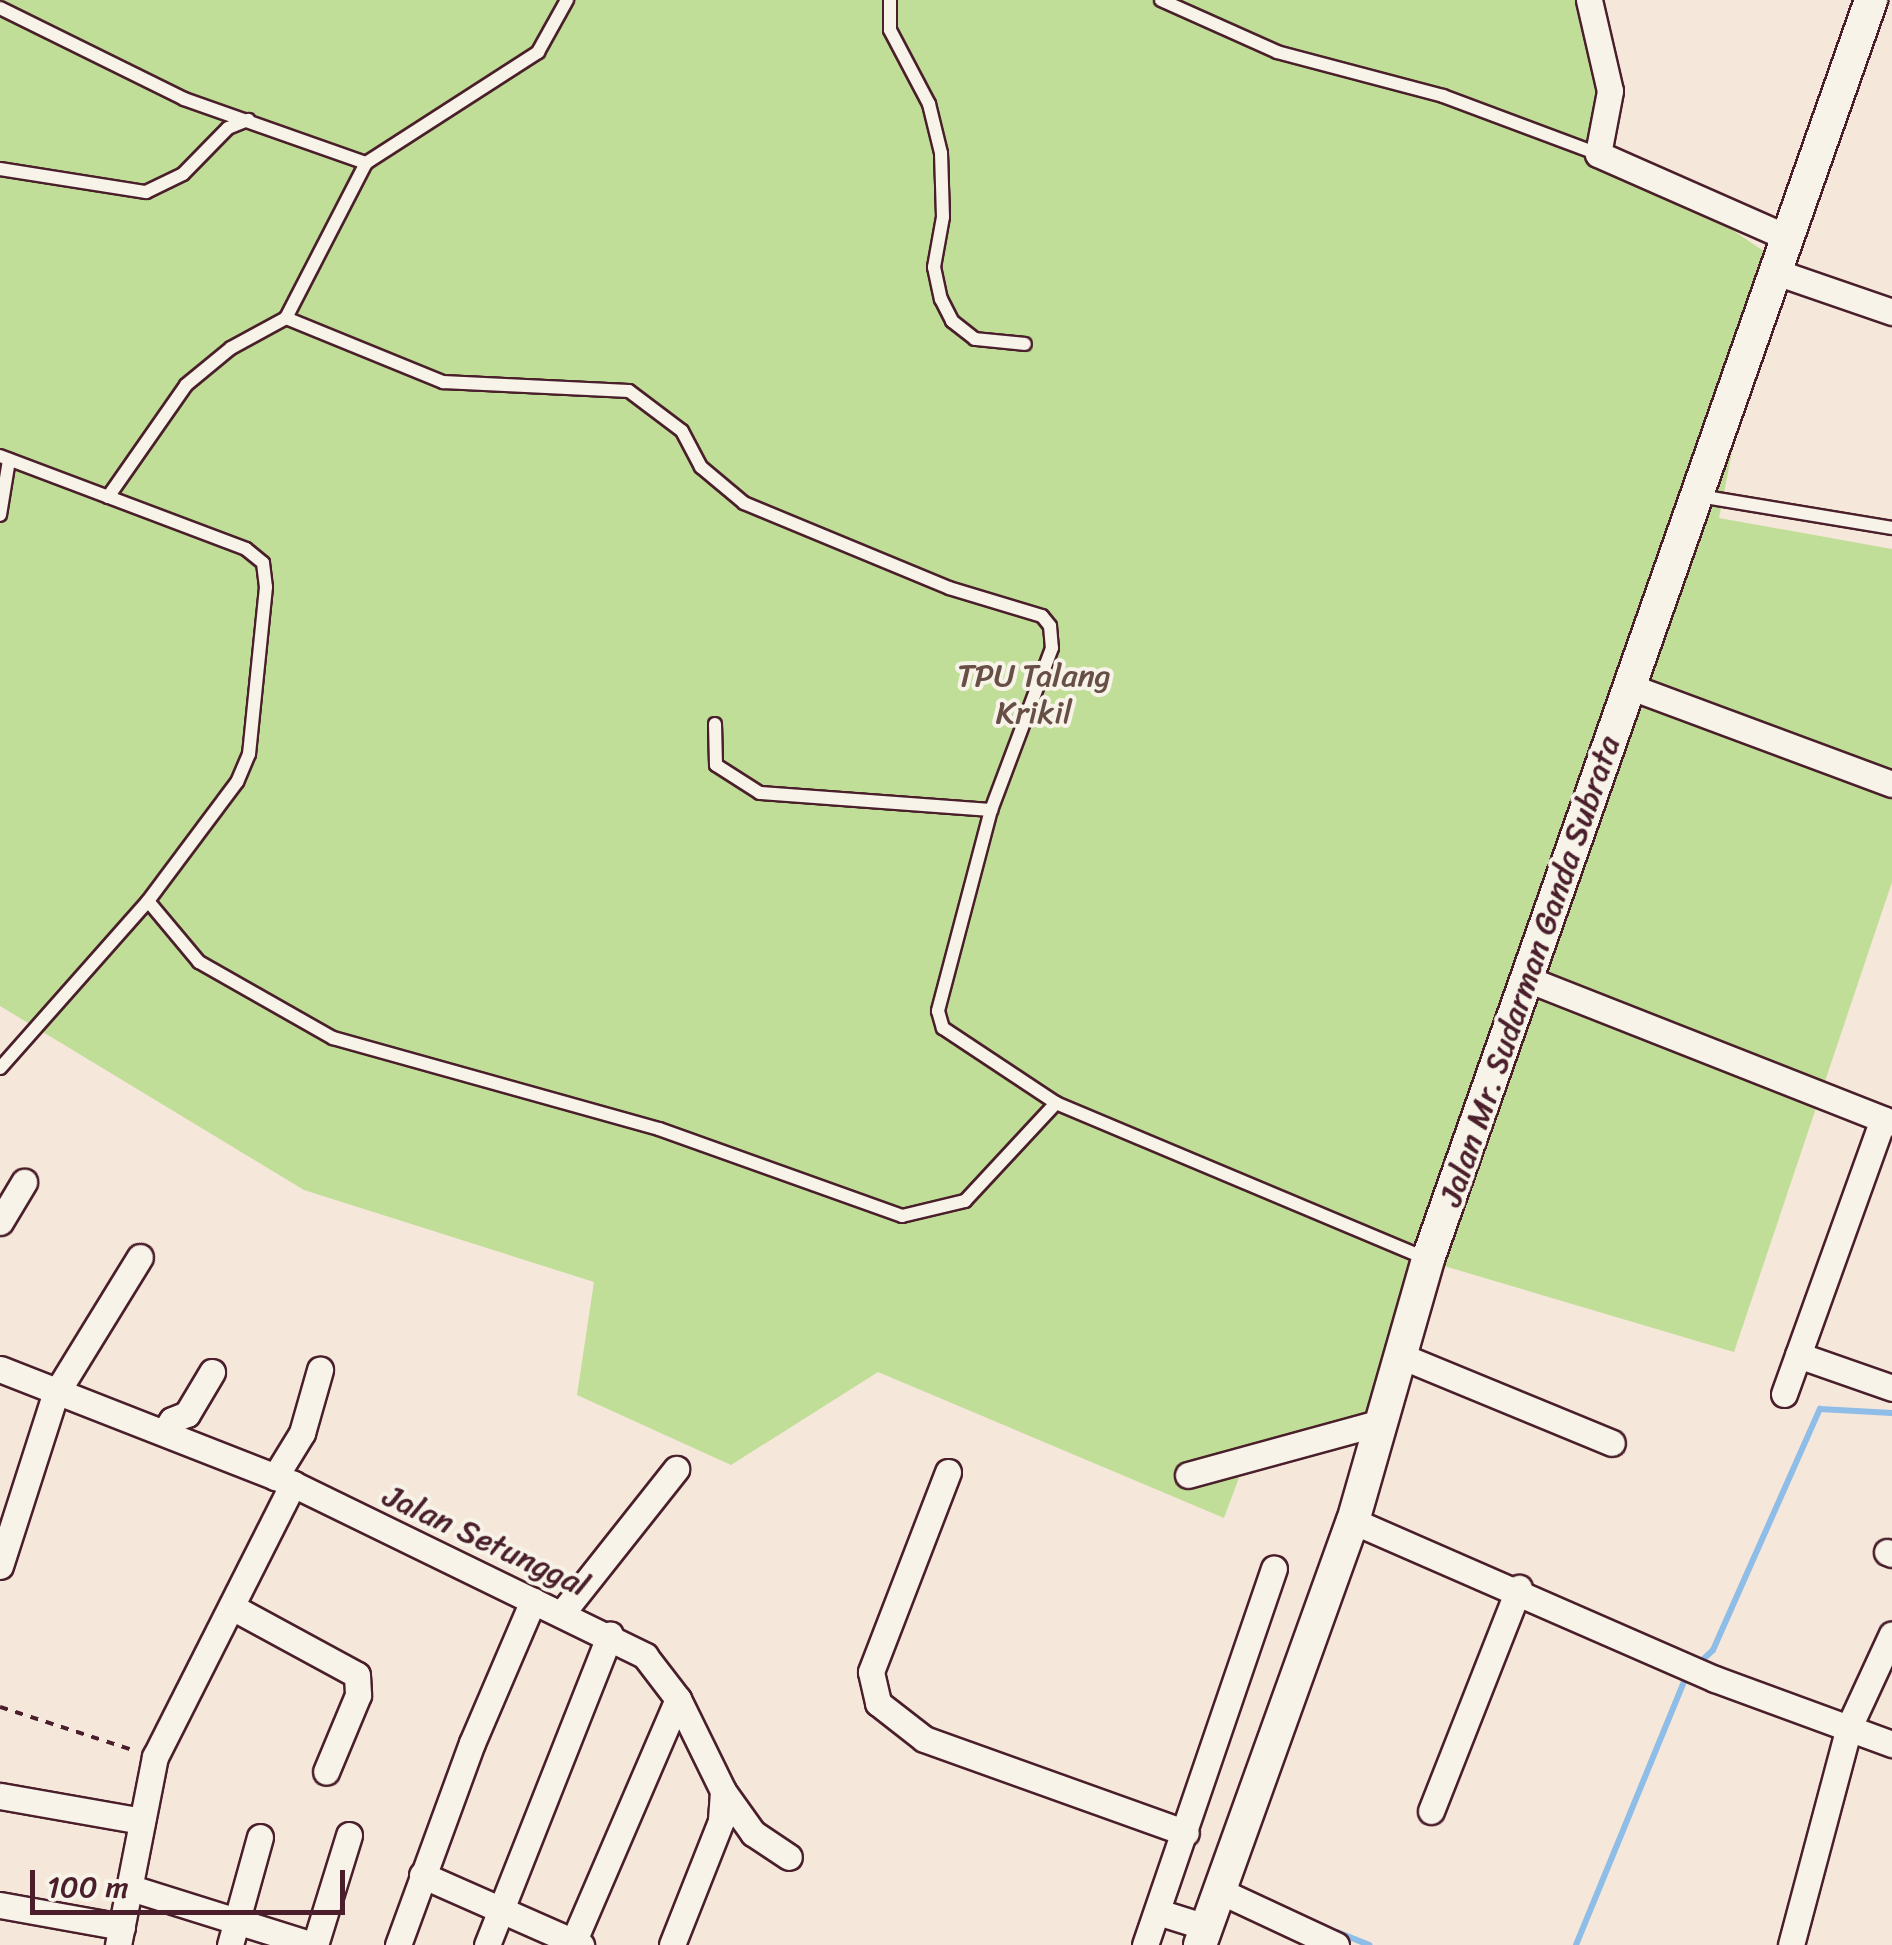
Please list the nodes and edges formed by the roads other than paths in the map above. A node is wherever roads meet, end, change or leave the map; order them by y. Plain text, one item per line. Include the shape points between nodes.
1 (567, 0) edge
2 (890, 0) edge
3 (1160, 0) edge
4 (1589, 0) edge
5 (1871, 0) edge
6 (0, 8) edge
7 (248, 120) junction
8 (1598, 154) junction
9 (366, 163) junction
10 (0, 169) edge
11 (1786, 237) junction
12 (1776, 272) junction
13 (1892, 312) edge
14 (286, 318) junction
15 (1024, 344) dead end
16 (4, 458) edge
17 (1699, 496) junction
18 (108, 498) junction
19 (0, 515) edge
20 (1892, 528) edge
21 (1631, 687) junction
22 (715, 724) dead end
23 (1892, 784) edge
24 (991, 810) junction
25 (148, 901) junction
26 (1526, 979) junction
27 (0, 1068) edge
28 (1056, 1103) junction
29 (1887, 1121) edge
30 (24, 1182) dead end
31 (0, 1222) edge
32 (140, 1257) dead end
33 (1428, 1259) junction
34 (1798, 1355) junction
35 (1401, 1356) junction
36 (0, 1369) edge
37 (320, 1370) dead end
38 (212, 1372) dead end
39 (1892, 1388) edge
40 (1784, 1394) dead end
41 (56, 1395) junction
42 (1382, 1422) junction
43 (164, 1432) junction
44 (1612, 1443) dead end
45 (676, 1469) dead end
46 (948, 1472) dead end
47 (1188, 1475) dead end
48 (284, 1480) junction
49 (1353, 1522) junction
50 (0, 1566) edge
51 (1274, 1569) dead end
52 (1519, 1588) junction
53 (533, 1601) junction
54 (232, 1608) junction
55 (562, 1613) junction
56 (1892, 1634) edge
57 (610, 1635) junction
58 (678, 1699) junction
59 (1849, 1727) junction
60 (1892, 1744) edge
61 (326, 1772) dead end
62 (723, 1791) junction
63 (0, 1796) edge
64 (1432, 1810) dead end
65 (142, 1821) junction
66 (1186, 1833) junction
67 (350, 1835) dead end
68 (260, 1837) dead end
69 (789, 1857) dead end
70 (422, 1875) junction
71 (132, 1888) junction
72 (1220, 1891) junction
73 (0, 1905) edge
74 (498, 1908) junction
75 (1158, 1912) junction
76 (234, 1933) edge
77 (120, 1936) edge
78 (1203, 1936) edge
79 (575, 1944) edge
80 (314, 1945) edge
81 (398, 1945) edge
82 (486, 1945) edge
83 (672, 1945) edge
84 (1145, 1945) edge
85 (1336, 1945) edge
86 (1791, 1945) edge

1 - 9 lane via 538,52
2 - 15 lane via 890,30 929,104 942,153 943,217 934,267 940,299 952,321 975,339
3 - 8 lane via 1277,52 1443,96 1513,128
4 - 8 street via 1610,90
5 - 11 street, Jalan Mr. Sudarman Ganda Subrata
6 - 7 lane via 184,99
7 - 9 lane
7 - 10 lane via 228,128 183,174 146,192
8 - 11 street
9 - 14 lane
11 - 12 street, Jalan Mr. Sudarman Ganda Subrata
12 - 13 street
12 - 17 street, Jalan Mr. Sudarman Ganda Subrata
14 - 18 lane via 231,348 186,385
14 - 24 lane via 443,382 629,391 682,431 701,467 744,504 949,588 1042,616 1052,648
16 - 18 lane
16 - 19 lane
17 - 20 lane
17 - 21 street, Jalan Mr. Sudarman Ganda Subrata
18 - 25 lane via 246,548 263,563 266,587 249,754 237,782
21 - 23 street
21 - 26 street, Jalan Mr. Sudarman Ganda Subrata
22 - 24 lane via 716,764 760,793
24 - 28 lane via 938,1011 943,1028 962,1046
25 - 27 lane
25 - 28 lane via 199,962 333,1038 659,1129 902,1216 965,1201
26 - 29 street
26 - 33 street, Jalan Mr. Sudarman Ganda Subrata
28 - 33 lane
29 - 34 street
30 - 31 street
32 - 41 street
33 - 35 street, Jalan Mr. Sudarman Ganda Subrata
34 - 39 street
34 - 40 street
35 - 42 street, Jalan Mr. Sudarman Ganda Subrata
35 - 44 street
36 - 41 street, Jalan Setunggal
37 - 48 street
38 - 43 street via 188,1414
41 - 43 street, Jalan Setunggal
41 - 50 street
42 - 47 street
42 - 49 street, Jalan Mr. Sudarman Ganda Subrata
43 - 48 street, Jalan Setunggal
45 - 55 street
46 - 66 street via 871,1672 878,1704 914,1735
48 - 53 street, Jalan Setunggal
48 - 54 street
49 - 52 street
49 - 72 street, Jalan Mr. Sudarman Ganda Subrata
51 - 66 street
52 - 59 street via 1715,1679
52 - 64 street
53 - 55 street, Jalan Setunggal
53 - 70 street
54 - 61 street via 312,1646 360,1679
54 - 65 street via 156,1757
55 - 57 street, Jalan Setunggal
56 - 59 street
57 - 58 street, Jalan Setunggal via 645,1656
57 - 74 street
58 - 62 street, Jalan Setunggal
58 - 79 street
59 - 60 street
59 - 86 street
62 - 69 street, Jalan Setunggal via 754,1833
62 - 83 street via 716,1834
63 - 65 street
65 - 71 street
66 - 75 street
67 - 80 street
68 - 76 street
70 - 74 street
70 - 81 street
71 - 76 street
71 - 77 street
72 - 78 street, Jalan Mr. Sudarman Ganda Subrata
72 - 85 street
73 - 77 street
74 - 79 street
74 - 82 street
75 - 78 street
75 - 84 street
76 - 80 street

